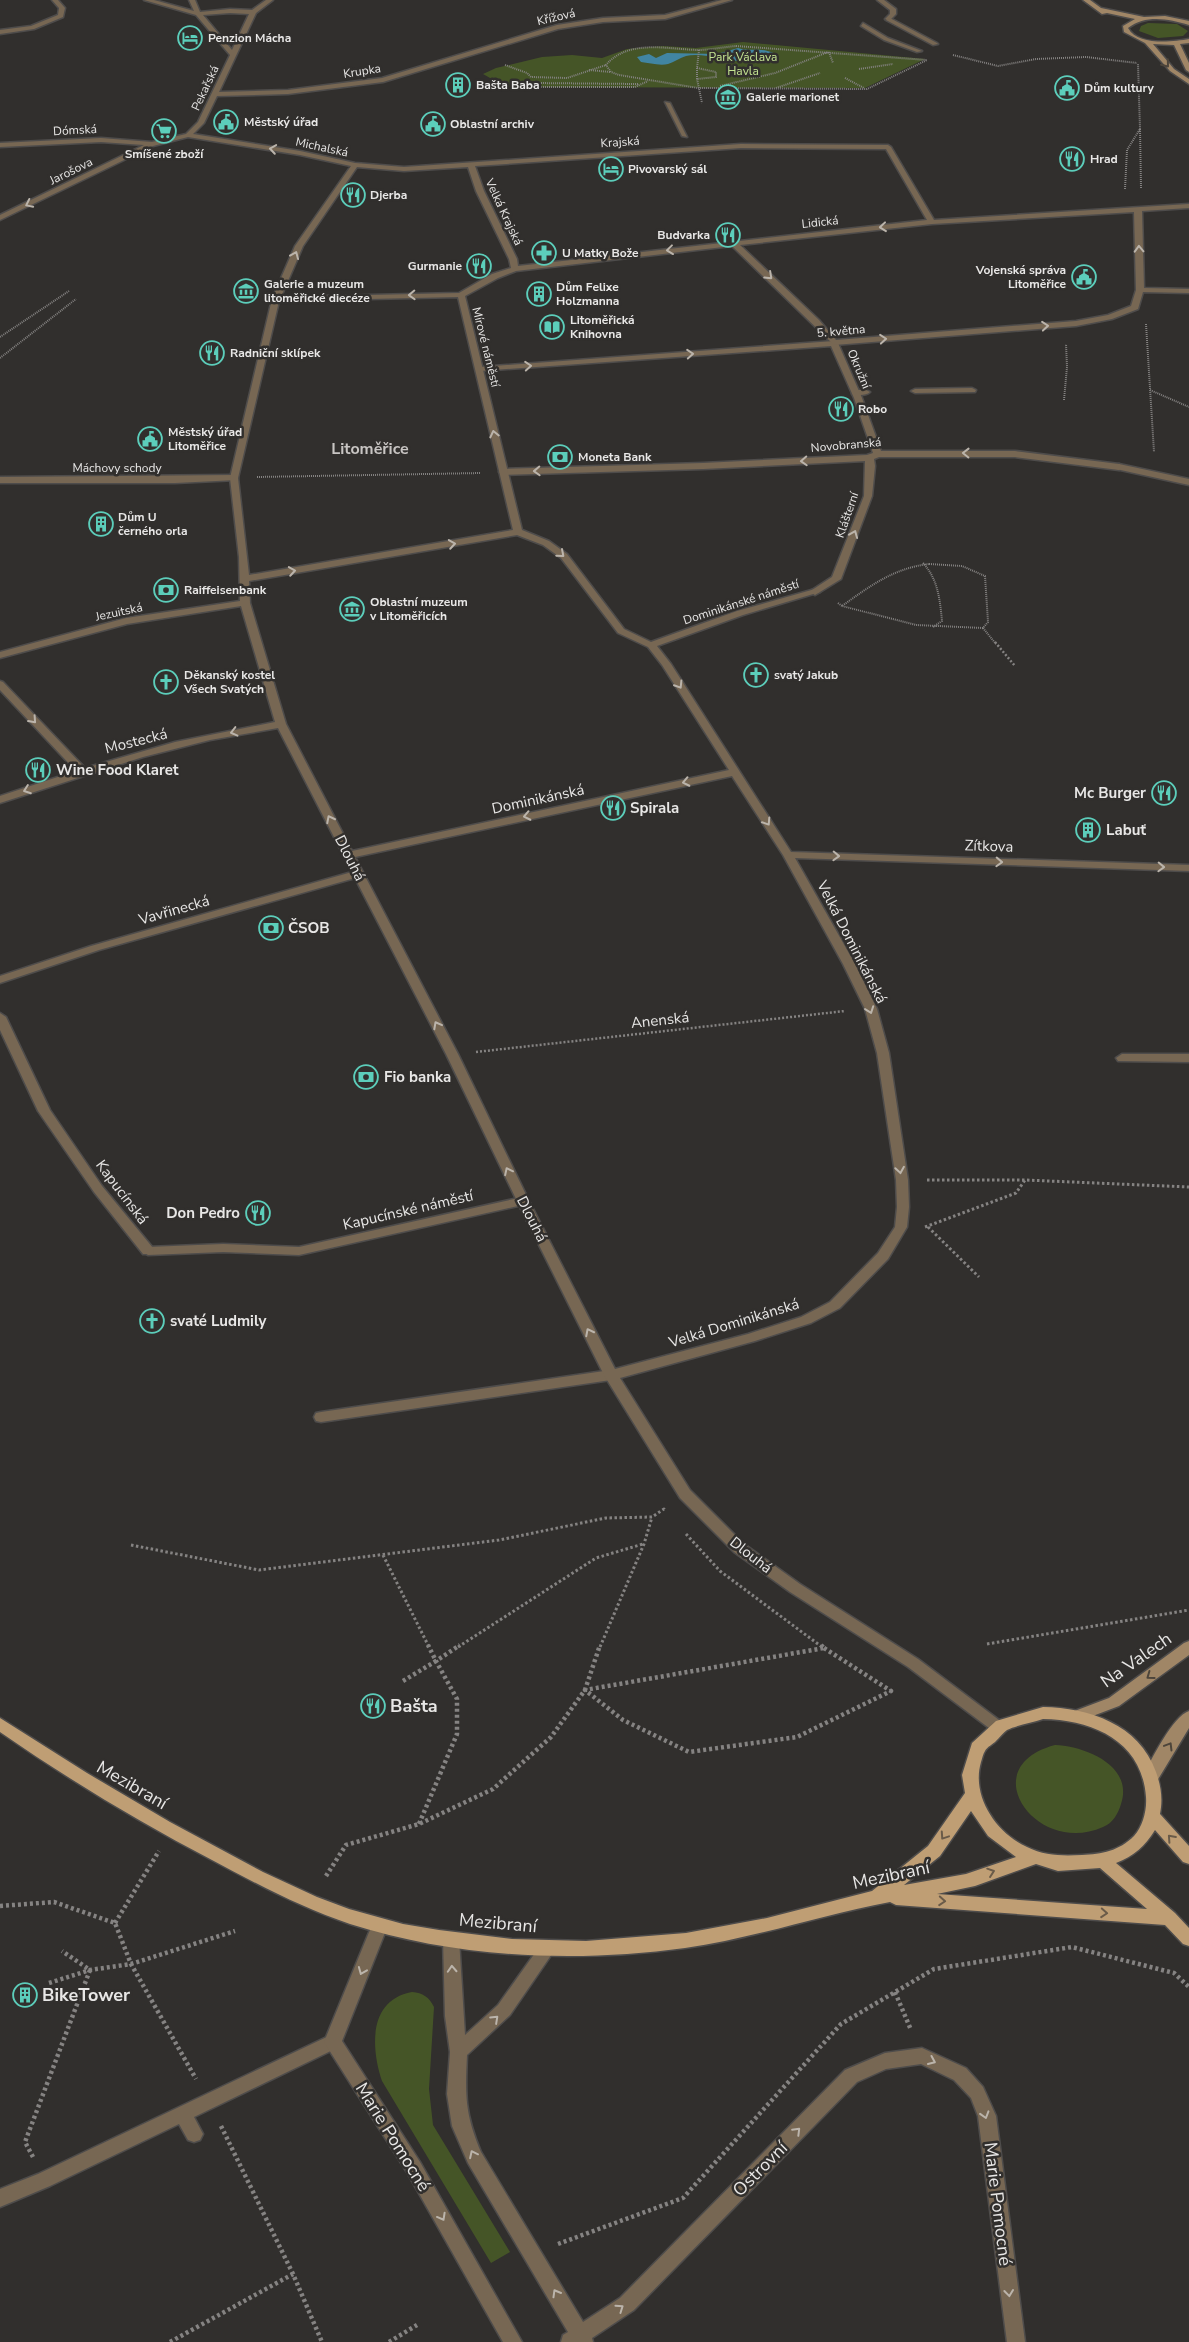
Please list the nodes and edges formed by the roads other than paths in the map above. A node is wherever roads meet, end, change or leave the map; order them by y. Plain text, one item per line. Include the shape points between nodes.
1 (55, 0) edge
2 (147, 0) edge
3 (192, 0) edge
4 (270, 0) edge
5 (729, 0) edge
6 (880, 0) edge
7 (1086, 0) edge
8 (1098, 9) junction
9 (253, 12) junction
10 (198, 14) junction
11 (1145, 18) junction
12 (1189, 23) edge
13 (863, 25) dead end
14 (1126, 27) junction
15 (0, 32) edge
16 (1147, 41) junction
17 (1189, 41) edge
18 (507, 42) joint
19 (1176, 43) junction
20 (935, 44) dead end
21 (919, 51) dead end
22 (232, 54) junction
23 (1189, 70) edge
24 (1189, 82) edge
25 (216, 94) junction
26 (667, 103) dead end
27 (188, 135) junction
28 (686, 136) dead end
29 (151, 144) junction
30 (0, 145) edge
31 (355, 165) junction
32 (471, 165) junction
33 (1189, 206) edge
34 (1138, 209) junction
35 (0, 218) edge
36 (932, 222) junction
37 (733, 243) junction
38 (515, 269) junction
39 (1140, 290) junction
40 (1189, 291) edge
41 (461, 295) junction
42 (276, 300) junction
43 (834, 343) junction
44 (480, 369) junction
45 (972, 390) dead end
46 (915, 391) dead end
47 (855, 392) junction
48 (866, 392) dead end
49 (874, 456) junction
50 (503, 472) junction
51 (234, 478) junction
52 (0, 480) edge
53 (1189, 482) edge
54 (518, 532) junction
55 (244, 579) junction
56 (836, 579) joint
57 (245, 603) junction
58 (652, 645) junction
59 (0, 655) edge
60 (0, 684) edge
61 (281, 724) junction
62 (81, 770) junction
63 (734, 772) junction
64 (0, 800) edge
65 (348, 855) junction
66 (788, 855) junction
67 (1189, 868) edge
68 (358, 874) junction
69 (0, 980) edge
70 (0, 1017) edge
71 (1122, 1058) dead end
72 (1189, 1058) edge
73 (523, 1201) junction
74 (300, 1251) joint
75 (611, 1375) junction
76 (321, 1417) dead end
77 (1189, 1647) edge
78 (1077, 1716) junction
79 (1189, 1717) edge
80 (0, 1724) edge
81 (998, 1727) junction
82 (1150, 1776) junction
83 (972, 1796) junction
84 (1154, 1818) junction
85 (1189, 1857) edge
86 (1034, 1858) junction
87 (1103, 1861) junction
88 (876, 1897) junction
89 (1169, 1918) junction
90 (380, 1925) junction
91 (450, 1939) junction
92 (1189, 1939) edge
93 (548, 1948) junction
94 (333, 2042) junction
95 (459, 2052) junction
96 (960, 2074) joint
97 (183, 2114) junction
98 (194, 2134) dead end
99 (0, 2198) edge
100 (578, 2340) edge
101 (513, 2342) edge
102 (1016, 2342) edge

1 - 15 street via 62,8 61,16 34,27
2 - 10 street
3 - 10 street
4 - 9 street
5 - 18 street, Křížová via 665,16 557,27
6 - 20 street via 894,9 888,19
7 - 8 main road
8 - 11 main road
8 - 14 main road
9 - 10 street
9 - 22 street, Pekařská
10 - 22 street
11 - 12 main road via 1168,18
11 - 14 main road
13 - 21 street via 886,39
14 - 16 main road via 1131,36
16 - 19 main road
16 -> 24 main road via 1172,70
17 - 19 main road
18 - 25 street, Krupka via 383,80 288,92
19 - 23 main road
22 - 25 street, Pekařská
25 - 27 street, Pekařská via 201,123
26 - 28 street
27 - 29 street
31 -> 27 street, Michalská
29 - 30 street, Dómská via 101,140
29 -> 35 street, Jarošova
31 - 32 street, Krajská via 404,169
42 -> 31 street, Michalská via 299,246
32 - 36 street, Krajská via 741,146 888,147
32 - 38 street, Velká Krajská
33 - 34 street, Lidická
34 - 36 street, Lidická
39 -> 34 street
36 -> 37 street, Lidická
37 -> 38 street, Lidická
37 -> 43 street, Okružní
38 - 41 street, Lidická
39 - 40 street
43 -> 39 street, 5. května via 1107,318 1135,307
41 -> 42 street, Mírové náměstí
41 - 44 street, Mírové náměstí
42 - 51 street
44 -> 43 street, 5. května
43 - 47 street, Okružní
50 -> 44 street, Mírové náměstí
45 - 46 street
47 - 48 street
47 - 49 street, Okružní
49 -> 50 street, Novobranská via 703,466
53 -> 49 street, Novobranská via 1119,467 1015,454
56 -> 49 street, Klášterní via 868,496
50 - 54 street, Mírové náměstí
51 - 52 street, Máchovy schody
51 - 55 street
55 -> 54 street
54 -> 58 street, Velká Dominikánská via 546,543 564,556 621,631
55 - 57 street, Dlouhá
56 - 58 street, Dominikánské náměstí via 815,592 740,613
57 - 59 street, Jezuitská via 126,621
57 - 61 street, Dlouhá
58 -> 63 street, Velká Dominikánská
60 -> 62 street
61 -> 62 street, Mostecká via 250,728
65 -> 61 street, Dlouhá
62 -> 64 street, Mostecká
63 -> 65 street, Dominikánská
63 -> 66 street, Velká Dominikánská
65 - 68 street, Dlouhá
66 -> 67 street, Zítkova
66 -> 75 street, Velká Dominikánská via 850,964 870,1009 883,1053 902,1180 901,1227 883,1256 835,1305 806,1320
68 - 69 street, Vavřinecká via 95,948
73 -> 68 street, Dlouhá via 452,1054
70 - 74 street, Kapucínská via 44,1111 98,1189 148,1251 224,1248
71 - 72 street
73 - 74 street, Kapucínské náměstí
75 -> 73 street, Dlouhá
75 - 76 street, Velká Dominikánská
75 - 81 street, Dlouhá via 686,1494 739,1548 913,1663
77 -> 78 main road, Na Valech via 1114,1702
78 - 81 main road via 1060,1713 1026,1715
78 - 82 main road via 1120,1734 1144,1763
82 -> 79 main road
80 - 90 main road, Mezibraní via 87,1782 170,1831 308,1902
81 - 83 main road via 985,1738 971,1765
82 - 84 main road via 1154,1790
83 - 86 main road via 978,1811 998,1838 1012,1849
83 -> 88 main road via 934,1851
85 -> 84 main road
84 - 87 main road via 1137,1843
86 - 87 main road via 1072,1865
88 -> 86 main road, Mezibraní via 965,1881
87 - 89 main road
88 -> 89 main road
88 - 93 main road, Mezibraní via 792,1920 678,1941 598,1948
89 - 92 main road
90 - 91 main road, Mezibraní
90 -> 94 street
91 - 93 main road, Mezibraní
95 -> 91 street
95 -> 93 street via 504,2010
94 - 97 street
94 -> 101 street, Marie Pomocné via 414,2168
100 -> 95 street via 474,2157 461,2126 456,2094
100 -> 96 street, Ostrovní via 627,2304 852,2076 885,2061 922,2056
96 -> 102 street, Marie Pomocné via 977,2093 987,2116
97 - 98 street
97 - 99 street

